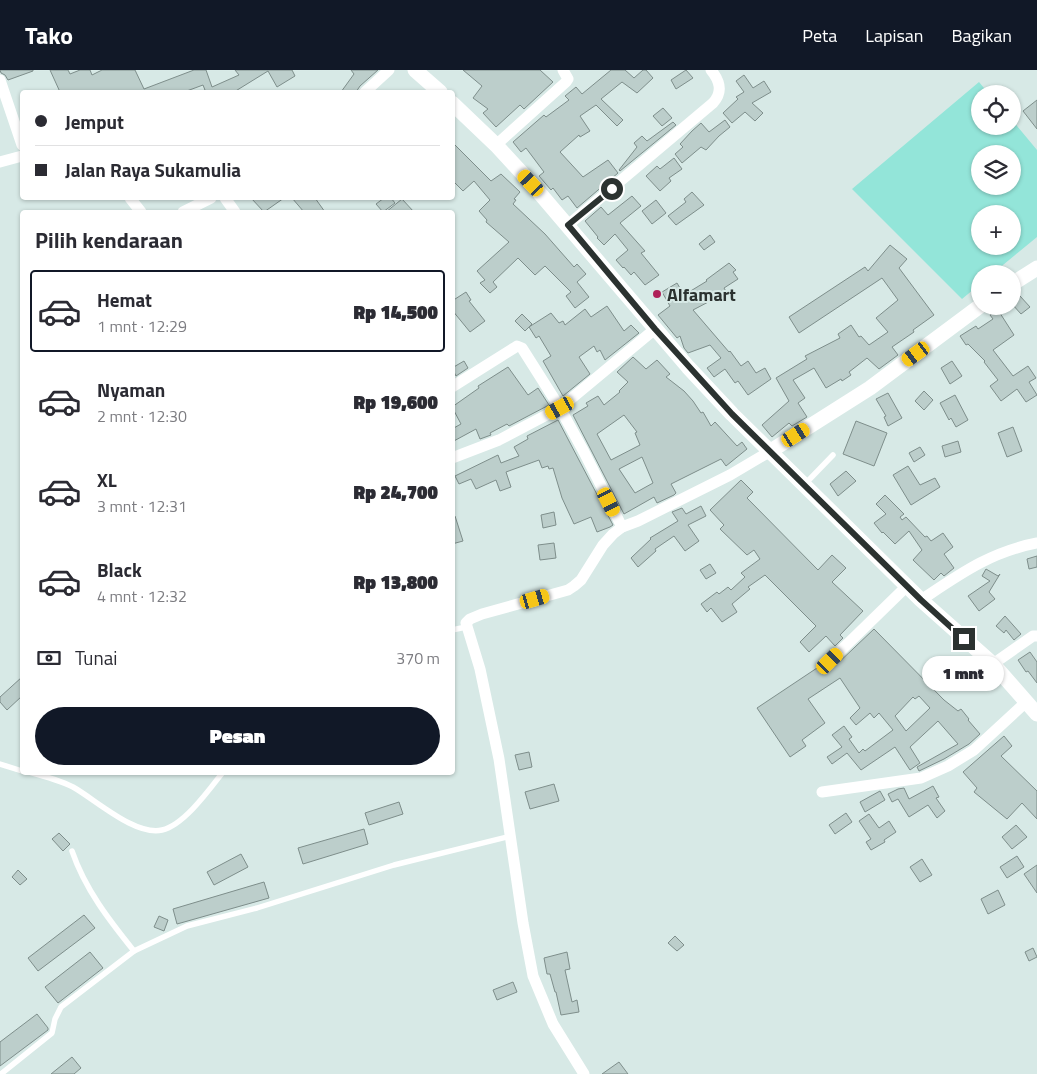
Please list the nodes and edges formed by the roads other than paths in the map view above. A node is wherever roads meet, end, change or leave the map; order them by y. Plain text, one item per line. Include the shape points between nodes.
1 (389, 70) edge
2 (415, 70) edge
3 (563, 70) edge
4 (711, 70) edge
5 (0, 80) edge
6 (367, 90) edge
7 (438, 90) edge
8 (455, 106) edge
9 (20, 139) edge
10 (496, 145) junction
11 (20, 157) edge
12 (0, 162) edge
13 (132, 200) edge
14 (207, 200) edge
15 (139, 210) edge
16 (187, 210) edge
17 (568, 225) junction
18 (1037, 268) edge
19 (1021, 278) edge
20 (971, 313) edge
21 (655, 329) junction
22 (455, 385) edge
23 (560, 408) junction
24 (769, 452) junction
25 (834, 455) dead end
26 (455, 457) edge
27 (804, 486) junction
28 (622, 527) junction
29 (1037, 542) edge
30 (907, 586) junction
31 (921, 600) junction
32 (466, 627) junction
33 (455, 629) edge
34 (1037, 636) edge
35 (830, 661) dead end
36 (993, 664) junction
37 (1026, 703) junction
38 (1037, 714) edge
39 (0, 764) edge
40 (20, 770) edge
41 (38, 775) edge
42 (221, 775) edge
43 (822, 792) dead end
44 (511, 836) junction
45 (72, 851) dead end
46 (134, 951) junction
47 (1, 1074) edge
48 (584, 1074) edge

1 - 6 street
2 - 7 main road
3 - 10 street via 568,79 566,82
4 - 17 street via 719,86 713,103
5 - 9 street
8 - 10 main road
10 - 17 main road
11 - 12 street
13 - 15 street
14 - 16 street
17 - 21 main road
18 - 19 main road
20 - 24 main road via 870,388
21 - 23 street
21 - 24 main road
22 - 23 street via 520,346
23 - 26 street via 499,440
23 - 28 street
24 - 27 main road
24 - 28 street via 730,475
25 - 27 lane
27 - 30 main road
28 - 32 street via 608,539 580,580 568,590 482,614 470,619
29 - 31 street via 990,557
30 - 31 main road
30 - 35 street
31 - 36 main road
32 - 33 lane
32 - 44 street via 482,678
34 - 36 street
36 - 37 main road
37 - 38 main road
37 - 43 street via 974,750 922,778
39 - 40 lane
41 - 42 lane via 66,784 125,820 151,831 174,825
44 - 46 lane via 394,865 257,908 187,926
44 - 48 street via 533,976 553,1024
45 - 46 lane via 106,917
46 - 47 lane via 61,1006 52,1033

